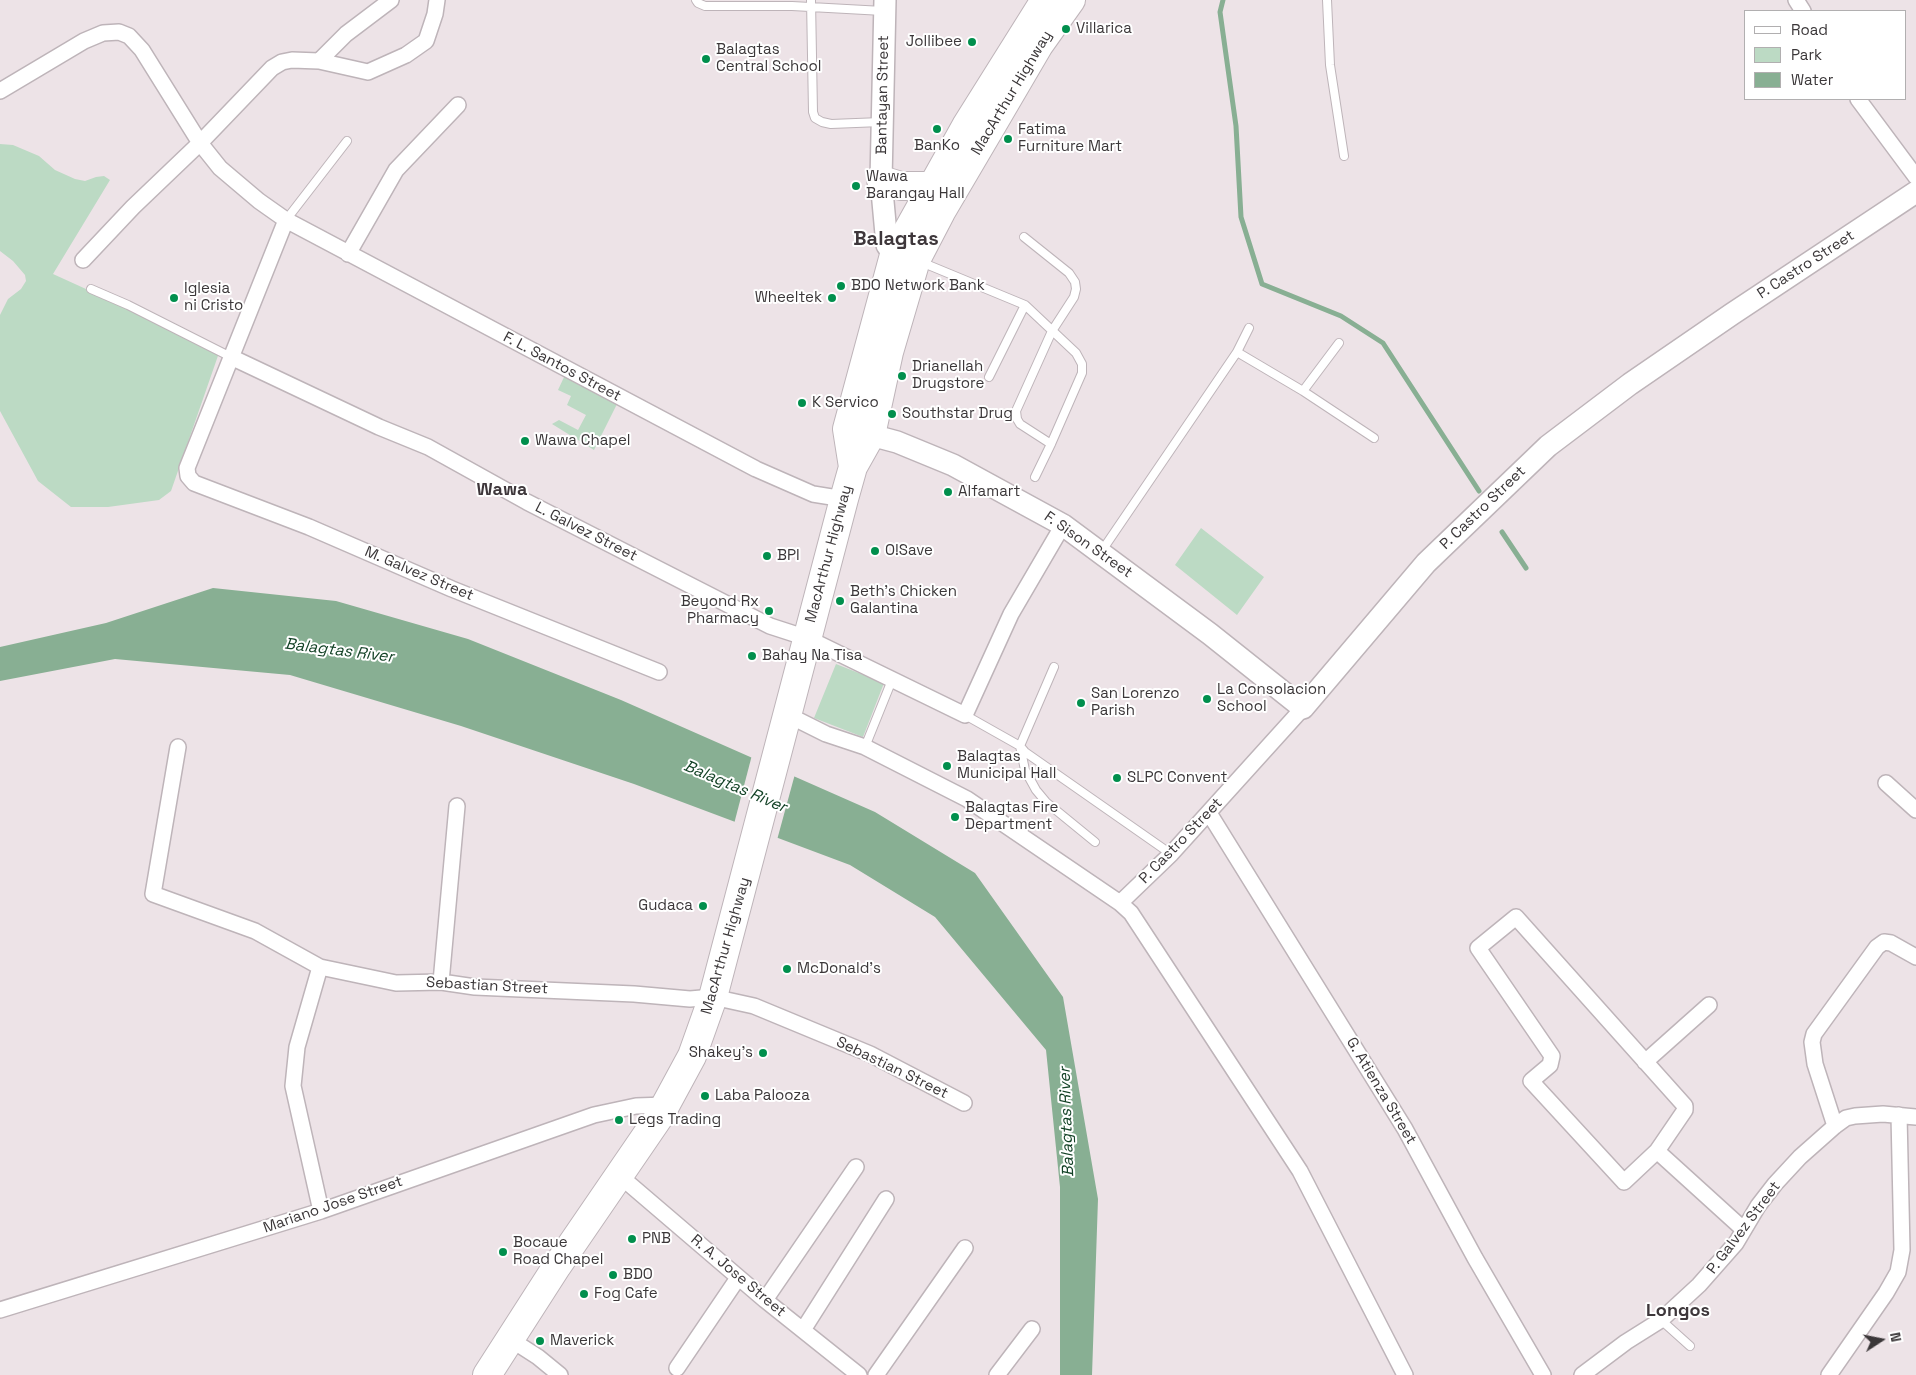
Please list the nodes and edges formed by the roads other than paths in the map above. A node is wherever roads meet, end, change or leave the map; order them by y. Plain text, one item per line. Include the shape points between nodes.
1 (391, 0) edge
2 (437, 0) edge
3 (696, 0) edge
4 (1045, 0) edge
5 (1071, 0) edge
6 (1327, 0) edge
7 (812, 3) edge
8 (885, 5) edge
9 (319, 61) junction
10 (0, 91) edge
11 (1859, 100) edge
12 (458, 105) dead end
13 (882, 122) junction
14 (347, 141) dead end
15 (200, 143) junction
16 (1344, 156) dead end
17 (1916, 177) edge
18 (882, 180) junction
19 (931, 186) junction
20 (1916, 192) edge
21 (286, 220) junction
22 (1024, 237) dead end
23 (348, 254) junction
24 (905, 258) junction
25 (83, 260) dead end
26 (91, 289) dead end
27 (1025, 305) junction
28 (1249, 328) dead end
29 (1052, 331) junction
30 (1339, 343) dead end
31 (1237, 352) junction
32 (231, 357) junction
33 (989, 376) dead end
34 (1303, 391) junction
35 (859, 432) junction
36 (1374, 438) dead end
37 (1051, 444) junction
38 (1035, 477) dead end
39 (844, 499) junction
40 (1063, 525) junction
41 (1101, 552) junction
42 (807, 638) junction
43 (1054, 667) dead end
44 (659, 672) dead end
45 (892, 680) junction
46 (1303, 708) junction
47 (965, 715) junction
48 (786, 725) junction
49 (1020, 746) junction
50 (178, 747) dead end
51 (866, 747) junction
52 (1886, 783) dead end
53 (457, 806) dead end
54 (1916, 810) edge
55 (1209, 813) junction
56 (1095, 842) dead end
57 (1171, 854) junction
58 (1120, 903) junction
59 (1916, 957) edge
60 (320, 967) junction
61 (441, 982) junction
62 (713, 997) junction
63 (1708, 1005) dead end
64 (1645, 1062) junction
65 (964, 1103) dead end
66 (666, 1104) junction
67 (1898, 1115) junction
68 (1916, 1117) edge
69 (1835, 1126) junction
70 (1657, 1151) junction
71 (856, 1167) dead end
72 (620, 1176) junction
73 (886, 1199) dead end
74 (321, 1211) junction
75 (1743, 1229) junction
76 (966, 1248) dead end
77 (738, 1278) junction
78 (764, 1300) junction
79 (0, 1310) edge
80 (1661, 1320) junction
81 (1032, 1329) dead end
82 (803, 1330) junction
83 (510, 1339) junction
84 (1690, 1346) dead end
85 (677, 1368) dead end
86 (853, 1373) edge
87 (487, 1375) edge
88 (560, 1375) edge
89 (876, 1375) edge
90 (997, 1375) edge
91 (1405, 1375) edge
92 (1543, 1375) edge
93 (1582, 1375) edge
94 (1828, 1375) edge

1 - 9 street via 346,34
2 - 9 street via 426,41 406,55 368,72
3 - 7 lane via 705,6
4 - 19 highway, MacArthur Highway
5 - 24 highway, MacArthur Highway via 1025,70 941,212
6 - 16 lane via 1330,65
7 - 8 lane
7 - 13 lane via 815,118 831,124
8 - 13 street, Bantayan Street
9 - 15 street via 292,60 272,68
10 - 15 street, F. L. Santos Street via 84,40 103,33 119,32 129,36 142,50
11 - 17 street
12 - 23 street via 396,170
13 - 18 street, Bantayan Street
14 - 21 lane
15 - 21 street, F. L. Santos Street via 220,168
15 - 25 street
18 - 19 highway via 901,186
18 - 24 street, Bantayan Street via 887,245
19 - 24 highway, MacArthur Highway
20 - 46 street, P. Castro Street via 1716,324 1548,446 1426,563
21 - 23 street, F. L. Santos Street
21 - 32 street
22 - 29 lane via 1069,273 1075,282 1074,297
23 - 39 street, F. L. Santos Street via 756,469 813,494
24 - 27 lane
24 - 35 highway, MacArthur Highway via 889,352
26 - 32 lane
27 - 29 lane
27 - 33 lane
28 - 31 lane
29 - 37 lane via 1076,353 1082,364 1082,373
29 - 37 lane via 1016,411 1020,424
30 - 34 lane
31 - 34 lane
31 - 41 lane
32 - 42 street, L. Galvez Street via 428,447 527,502 770,626
32 - 44 street, M. Galvez Street via 187,468 194,483 309,527 452,589
34 - 36 lane
35 - 39 highway, MacArthur Highway
35 - 40 street, F. Sison Street via 897,442 953,465
37 - 38 lane
39 - 42 highway, MacArthur Highway
40 - 41 street, F. Sison Street
40 - 47 street via 1011,614
41 - 46 street, F. Sison Street
42 - 45 street, L. Galvez Street
42 - 48 highway, MacArthur Highway
43 - 49 lane
45 - 47 street, L. Galvez Street
45 - 51 lane
46 - 55 street, P. Castro Street
47 - 49 lane
48 - 51 street
48 - 62 highway, MacArthur Highway
49 - 56 lane via 1025,770 1036,790
49 - 57 lane
50 - 60 street, Sebastian Street via 153,894 255,930
51 - 58 street via 967,799
52 - 54 street
53 - 61 street
55 - 57 street, P. Castro Street
55 - 92 street, G. Atienza Street via 1405,1129
57 - 58 street, P. Castro Street
58 - 91 street via 1147,935 1300,1171
59 - 69 street via 1884,942 1814,1034 1815,1064
60 - 61 street, Sebastian Street via 396,983
60 - 74 street via 297,1047 293,1086
61 - 62 street, Sebastian Street via 475,987 690,999
62 - 65 street, Sebastian Street via 754,1006 870,1054
62 - 66 highway, MacArthur Highway via 692,1056
63 - 64 street
64 - 70 street via 1685,1106
64 - 70 street via 1516,917 1478,948 1552,1056 1550,1065 1531,1081 1624,1182
66 - 72 highway, MacArthur Highway
66 - 74 street, Mariano Jose Street via 636,1106 594,1115
67 - 68 street, P. Galvez Street
67 - 69 street, P. Galvez Street via 1855,1116
67 - 94 street via 1902,1250 1898,1272
69 - 75 street, P. Galvez Street via 1775,1184
70 - 75 street
71 - 78 street
72 - 77 street, R. A. Jose Street
72 - 83 highway, MacArthur Highway
73 - 82 street
74 - 79 street, Mariano Jose Street
75 - 80 street, P. Galvez Street via 1736,1243 1710,1274
76 - 89 street
77 - 78 street, R. A. Jose Street
77 - 85 street
78 - 82 street, R. A. Jose Street
80 - 84 lane
80 - 93 street, P. Galvez Street
81 - 90 street
82 - 86 street, R. A. Jose Street
83 - 87 highway, MacArthur Highway
83 - 88 street

